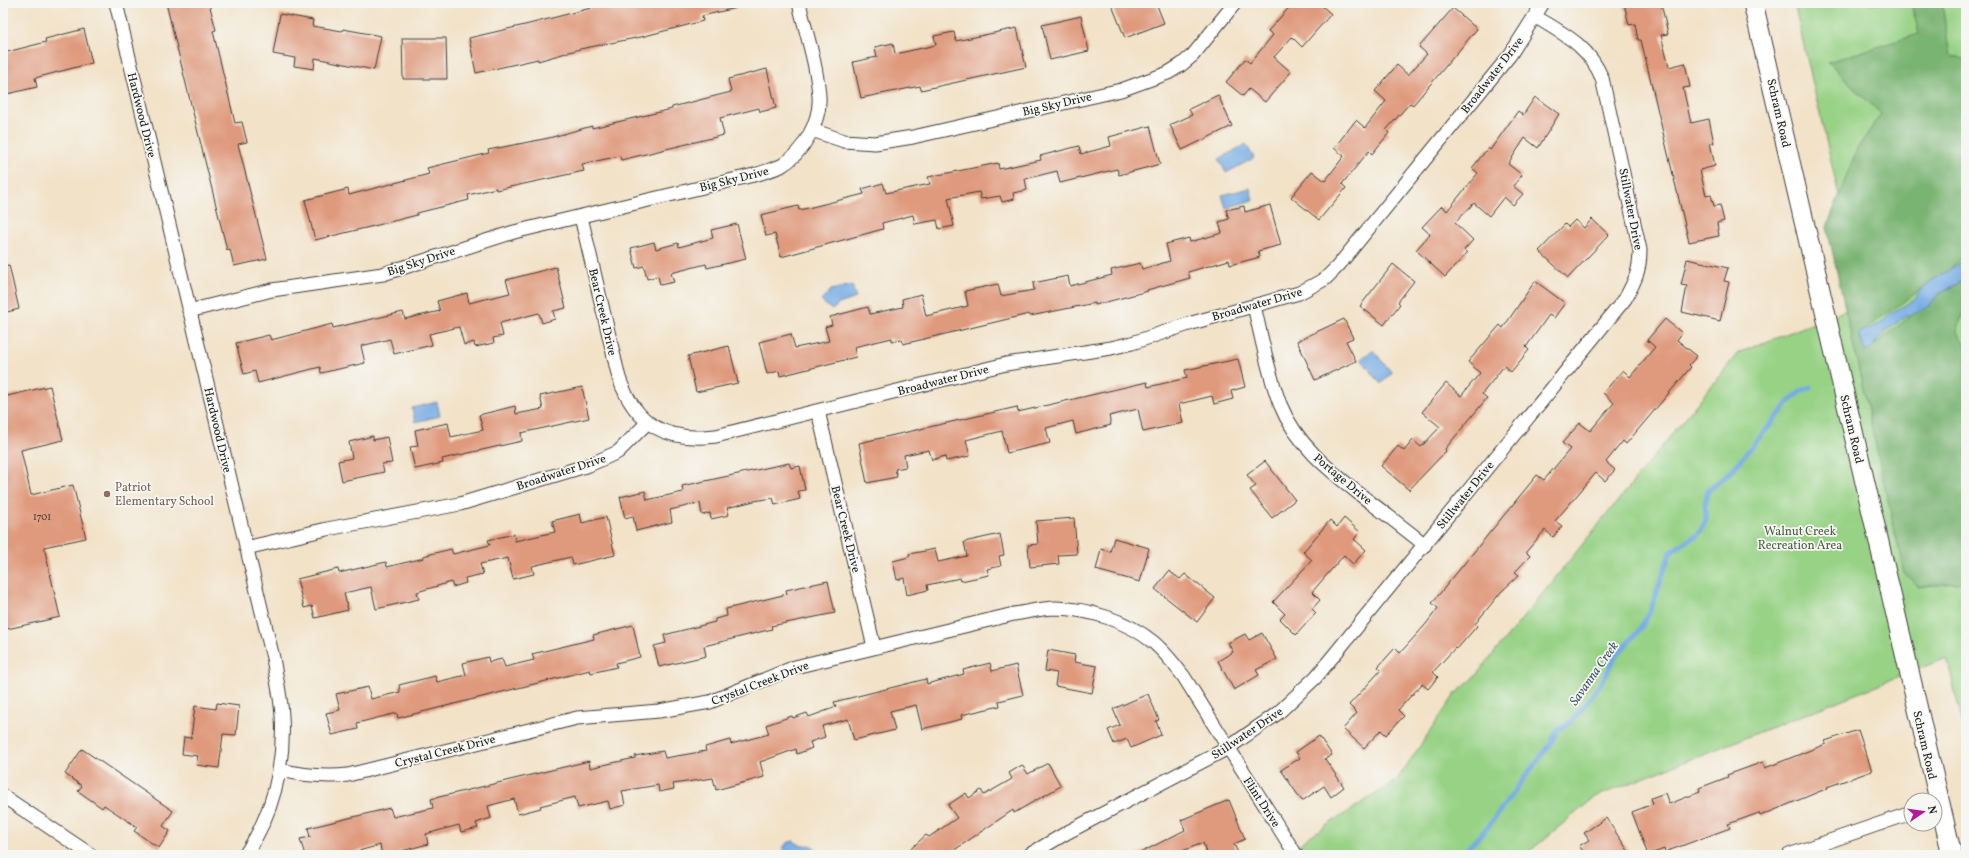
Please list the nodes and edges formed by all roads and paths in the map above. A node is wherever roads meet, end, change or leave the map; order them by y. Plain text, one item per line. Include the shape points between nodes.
1 (116, 3) edge
2 (799, 3) edge
3 (1236, 3) edge
4 (1536, 3) edge
5 (1543, 3) edge
6 (1753, 3) edge
7 (1536, 17) junction
8 (812, 130) junction
9 (581, 217) junction
10 (1254, 306) junction
11 (189, 311) junction
12 (818, 412) junction
13 (648, 422) junction
14 (1425, 545) junction
15 (246, 548) junction
16 (874, 647) junction
17 (1228, 748) junction
18 (280, 770) junction
19 (1934, 792) edge
20 (3, 796) edge
21 (1903, 816) edge
22 (1943, 824) edge
23 (91, 855) edge
24 (245, 855) edge
25 (1029, 855) edge
26 (1296, 855) edge
27 (1789, 855) edge
28 (1952, 855) edge

1 - 11 street, Hardwood Drive
2 - 8 street via 819,97
3 - 8 street, Big Sky Drive via 1193,55 1181,65 1168,73 1121,90 875,144 844,141
4 - 7 street
5 - 7 street, Broadwater Drive
6 - 19 main road, Schram Road
7 - 10 street, Broadwater Drive via 1510,55 1338,266 1325,279 1304,291
7 - 14 street, Stillwater Drive via 1572,39 1587,52 1602,78 1637,230 1640,267 1635,282 1624,299
8 - 9 street, Big Sky Drive via 793,157 771,170
9 - 11 street, Big Sky Drive via 514,232 383,274 272,290
9 - 13 street, Bear Creek Drive via 619,378 630,403
10 - 12 street, Broadwater Drive via 1111,348 1006,364
10 - 14 street, Portage Drive via 1272,380 1280,404 1292,427 1324,466
11 - 15 street, Hardwood Drive
12 - 13 street, Broadwater Drive via 700,438 675,436
12 - 16 street, Bear Creek Drive
13 - 15 street, Broadwater Drive via 618,452 589,465 460,504 327,529
14 - 17 street, Stillwater Drive via 1316,677 1278,713
15 - 18 street, Hardwood Drive via 272,658 282,714
16 - 17 street, Crystal Creek Drive via 1030,611 1055,608 1101,615 1136,631 1164,652 1184,677
16 - 18 street, Crystal Creek Drive via 795,668 730,695 689,707 578,718 348,775 312,776
17 - 25 street, Stillwater Drive
17 - 26 street, Flint Drive
18 - 24 street, Hardwood Drive via 267,816
20 - 23 street
21 - 27 street
22 - 28 main road, Schram Road

